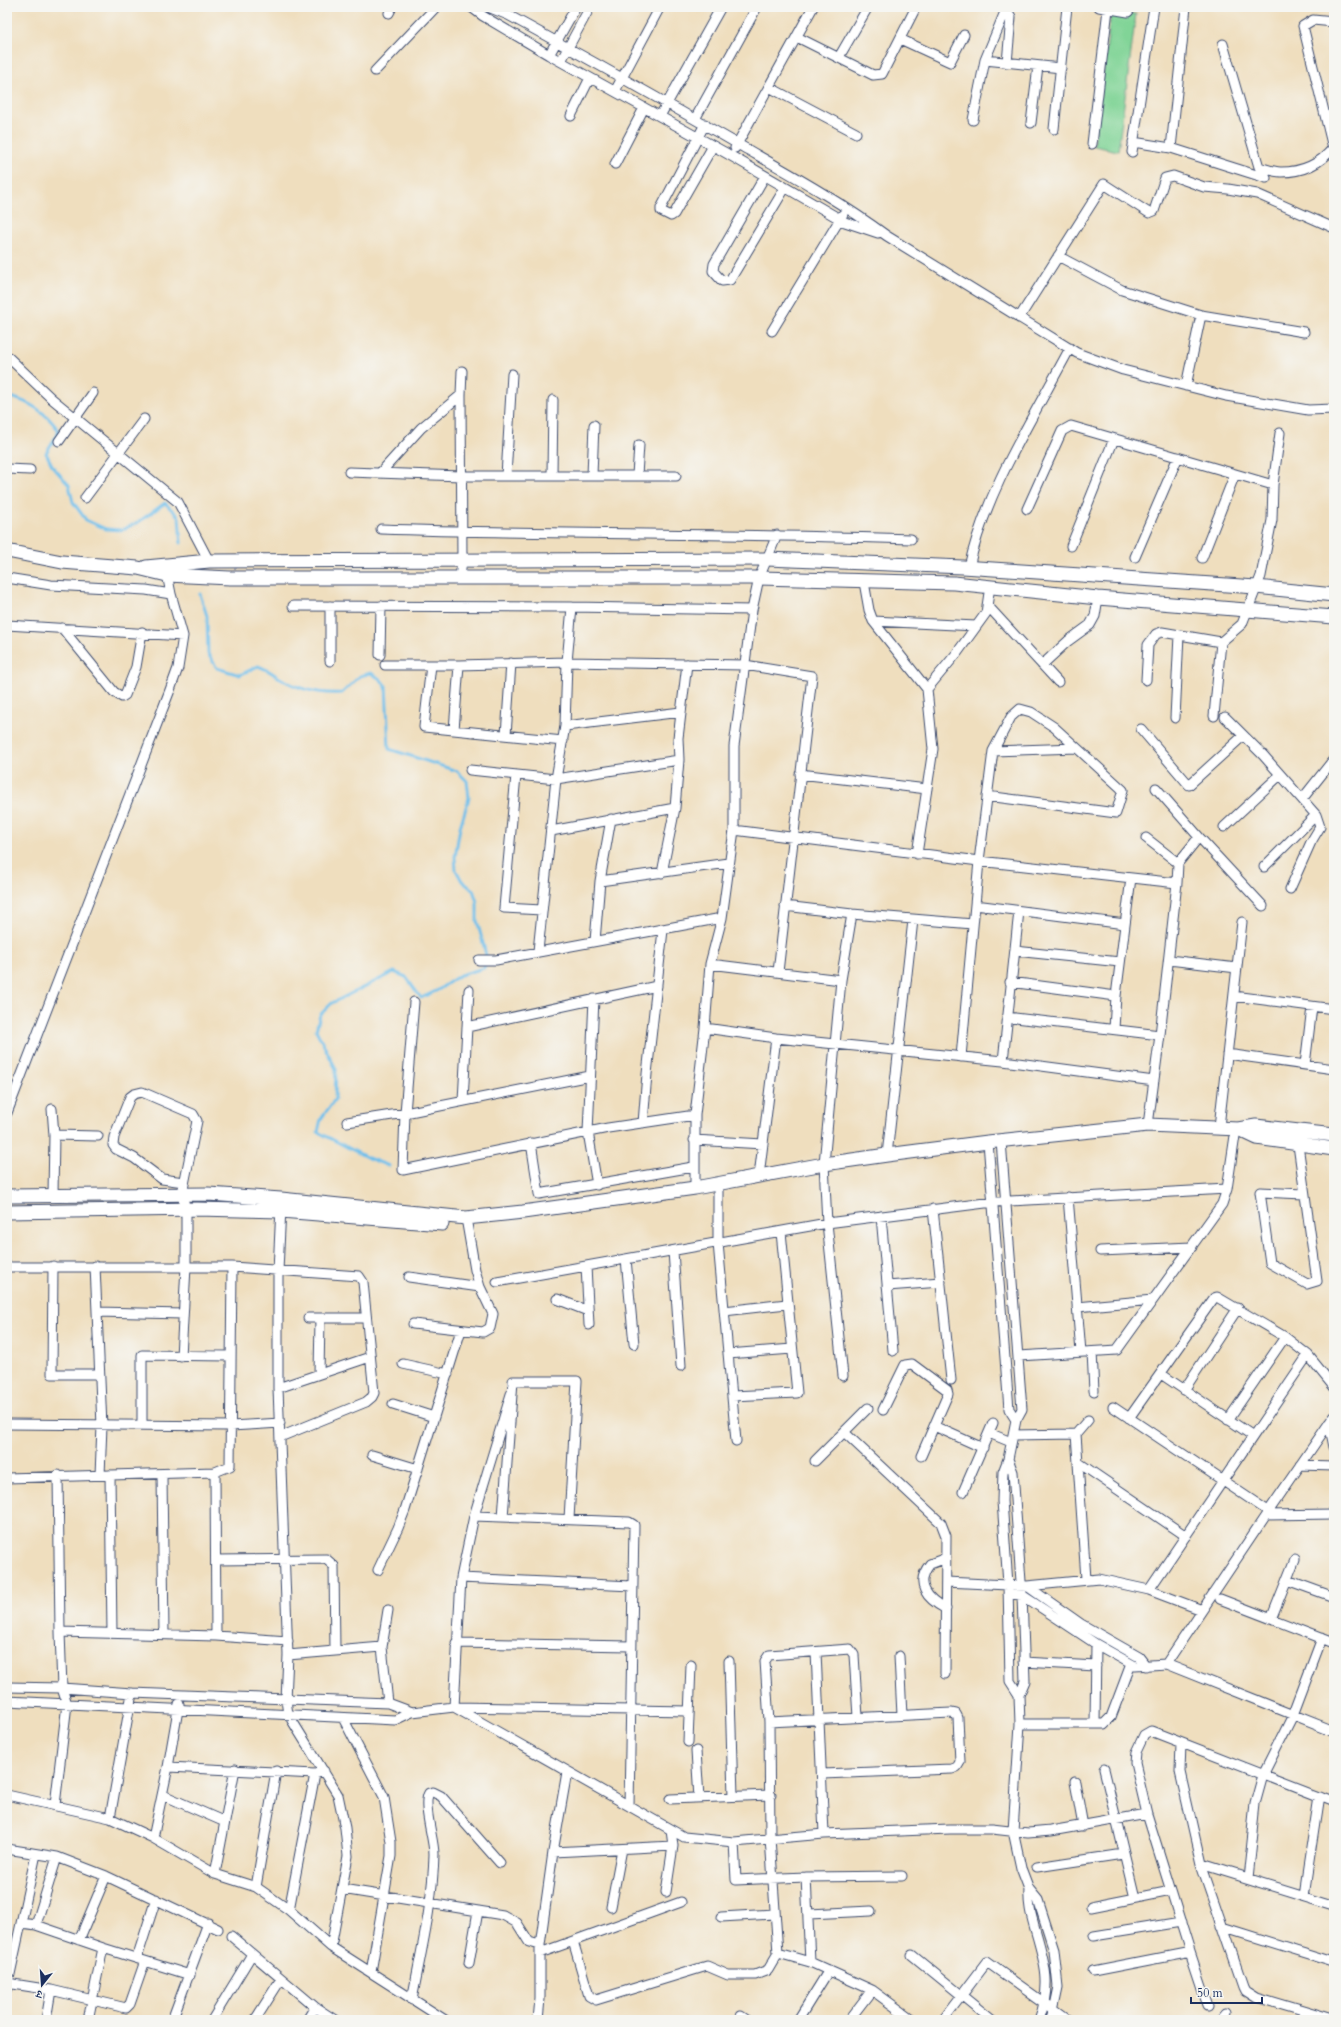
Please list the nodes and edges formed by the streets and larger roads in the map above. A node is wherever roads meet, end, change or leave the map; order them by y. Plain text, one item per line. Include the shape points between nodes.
1 (436, 7) edge
2 (471, 7) edge
3 (488, 7) edge
4 (576, 7) edge
5 (590, 7) edge
6 (660, 7) edge
7 (721, 7) edge
8 (757, 7) edge
9 (813, 7) edge
10 (868, 7) edge
11 (916, 7) edge
12 (1067, 7) edge
13 (1132, 7) edge
14 (1154, 7) edge
15 (1186, 7) edge
16 (1006, 8) edge
17 (1104, 8) edge
18 (1334, 22) edge
19 (964, 35) dead end
20 (797, 37) junction
21 (900, 39) junction
22 (557, 42) junction
23 (1223, 44) dead end
24 (568, 48) junction
25 (549, 55) junction
26 (838, 58) junction
27 (985, 60) junction
28 (561, 61) junction
29 (1007, 62) junction
30 (1038, 66) junction
31 (1061, 68) junction
32 (375, 72) dead end
33 (590, 78) junction
34 (622, 78) junction
35 (769, 87) junction
36 (615, 91) junction
37 (668, 103) junction
38 (644, 108) junction
39 (571, 116) dead end
40 (660, 116) junction
41 (695, 119) junction
42 (973, 120) dead end
43 (1032, 123) dead end
44 (705, 124) junction
45 (1054, 129) dead end
46 (856, 134) dead end
47 (698, 138) junction
48 (1133, 142) junction
49 (738, 144) junction
50 (1092, 144) dead end
51 (713, 146) junction
52 (1171, 148) junction
53 (1132, 152) dead end
54 (731, 156) junction
55 (614, 164) dead end
56 (765, 176) junction
57 (1266, 178) dead end
58 (785, 188) junction
59 (846, 208) junction
60 (840, 219) junction
61 (1334, 228) edge
62 (887, 236) junction
63 (1058, 256) junction
64 (1201, 314) junction
65 (1019, 318) junction
66 (772, 330) dead end
67 (1304, 332) dead end
68 (1070, 348) junction
69 (7, 356) edge
70 (462, 371) dead end
71 (512, 374) dead end
72 (1186, 386) junction
73 (93, 393) dead end
74 (462, 395) junction
75 (553, 400) dead end
76 (1334, 409) edge
77 (75, 418) junction
78 (144, 419) dead end
79 (594, 425) dead end
80 (1280, 433) dead end
81 (1114, 439) junction
82 (58, 441) dead end
83 (639, 445) dead end
84 (118, 454) junction
85 (1178, 457) junction
86 (7, 469) edge
87 (30, 470) dead end
88 (349, 472) dead end
89 (381, 472) junction
90 (1235, 474) junction
91 (552, 475) junction
92 (592, 475) junction
93 (638, 475) junction
94 (461, 476) junction
95 (506, 476) junction
96 (676, 476) dead end
97 (1273, 484) junction
98 (85, 498) dead end
99 (1027, 509) dead end
100 (382, 529) dead end
101 (462, 532) junction
102 (777, 535) junction
103 (911, 539) dead end
104 (1071, 546) dead end
105 (7, 551) edge
106 (1135, 557) dead end
107 (1202, 558) dead end
108 (675, 559) junction
109 (767, 559) junction
110 (209, 561) junction
111 (462, 561) junction
112 (955, 566) junction
113 (969, 567) junction
114 (166, 569) junction
115 (7, 578) edge
116 (460, 578) junction
117 (759, 578) junction
118 (675, 580) junction
119 (864, 582) junction
120 (954, 582) junction
121 (990, 586) junction
122 (1256, 587) junction
123 (172, 594) junction
124 (1334, 595) edge
125 (1098, 598) junction
126 (986, 605) junction
127 (293, 606) dead end
128 (330, 606) junction
129 (381, 606) junction
130 (572, 607) junction
131 (752, 610) junction
132 (1247, 610) junction
133 (1334, 617) edge
134 (873, 621) junction
135 (7, 625) edge
136 (976, 626) junction
137 (62, 628) junction
138 (142, 632) junction
139 (1179, 635) junction
140 (183, 636) junction
141 (1221, 642) junction
142 (380, 655) dead end
143 (330, 661) dead end
144 (567, 662) junction
145 (511, 663) junction
146 (687, 664) junction
147 (385, 665) dead end
148 (431, 665) junction
149 (459, 665) junction
150 (745, 665) junction
151 (1042, 665) junction
152 (1146, 680) dead end
153 (1058, 682) dead end
154 (927, 689) junction
155 (681, 712) junction
156 (1214, 716) dead end
157 (1225, 717) dead end
158 (1175, 718) dead end
159 (566, 726) junction
160 (1141, 729) dead end
161 (454, 730) junction
162 (506, 735) junction
163 (1243, 736) junction
164 (563, 740) junction
165 (1077, 748) junction
166 (993, 751) junction
167 (1334, 759) edge
168 (679, 760) junction
169 (470, 770) dead end
170 (800, 774) junction
171 (516, 775) junction
172 (1280, 775) junction
173 (556, 779) junction
174 (1156, 788) dead end
175 (927, 789) junction
176 (987, 796) junction
177 (1303, 798) junction
178 (675, 808) junction
179 (1316, 815) junction
180 (611, 819) junction
181 (1224, 827) dead end
182 (734, 830) junction
183 (551, 831) junction
184 (1199, 836) junction
185 (793, 838) junction
186 (1146, 838) dead end
187 (917, 854) junction
188 (979, 861) junction
189 (728, 863) junction
190 (1178, 863) junction
191 (1264, 867) dead end
192 (662, 873) junction
193 (1131, 878) junction
194 (600, 881) junction
195 (1177, 883) junction
196 (1290, 889) dead end
197 (975, 905) junction
198 (784, 906) junction
199 (1263, 906) dead end
200 (542, 910) junction
201 (1019, 911) junction
202 (852, 914) junction
203 (722, 918) junction
204 (913, 920) junction
205 (1242, 922) dead end
206 (973, 924) junction
207 (1125, 924) junction
208 (663, 930) junction
209 (595, 941) junction
210 (1014, 951) junction
211 (538, 952) junction
212 (479, 960) dead end
213 (1169, 960) junction
214 (1120, 962) junction
215 (710, 964) junction
216 (1237, 968) junction
217 (778, 972) junction
218 (841, 980) junction
219 (1010, 982) junction
220 (657, 986) junction
221 (469, 990) dead end
222 (1116, 996) junction
223 (1234, 996) junction
224 (594, 999) junction
225 (414, 1002) dead end
226 (1312, 1007) junction
227 (1334, 1009) edge
228 (1007, 1016) junction
229 (467, 1028) junction
230 (705, 1028) junction
231 (1114, 1029) junction
232 (1160, 1035) junction
233 (776, 1038) junction
234 (835, 1043) junction
235 (898, 1050) junction
236 (1227, 1054) junction
237 (961, 1057) junction
238 (1003, 1061) junction
239 (1305, 1065) junction
240 (1334, 1069) edge
241 (590, 1076) junction
242 (1154, 1081) junction
243 (463, 1101) junction
244 (52, 1109) dead end
245 (7, 1113) edge
246 (405, 1113) junction
247 (695, 1115) junction
248 (347, 1122) dead end
249 (644, 1123) junction
250 (1148, 1125) junction
251 (1219, 1127) junction
252 (1237, 1129) junction
253 (588, 1132) junction
254 (54, 1135) junction
255 (1334, 1135) edge
256 (98, 1136) dead end
257 (694, 1140) junction
258 (1001, 1141) junction
259 (988, 1142) junction
260 (531, 1143) junction
261 (762, 1144) junction
262 (1298, 1145) junction
263 (1334, 1148) edge
264 (887, 1155) junction
265 (824, 1164) junction
266 (693, 1167) junction
267 (759, 1176) junction
268 (718, 1184) junction
269 (597, 1185) junction
270 (183, 1188) junction
271 (695, 1188) junction
272 (1227, 1190) junction
273 (1304, 1194) junction
274 (7, 1196) edge
275 (53, 1196) junction
276 (1068, 1197) junction
277 (1006, 1201) junction
278 (993, 1202) junction
279 (281, 1205) junction
280 (186, 1210) junction
281 (933, 1210) junction
282 (7, 1212) edge
283 (881, 1216) junction
284 (471, 1222) junction
285 (827, 1224) junction
286 (781, 1232) junction
287 (718, 1243) junction
288 (1192, 1246) junction
289 (672, 1251) junction
290 (1100, 1251) dead end
291 (626, 1259) junction
292 (53, 1266) junction
293 (95, 1266) junction
294 (586, 1266) junction
295 (7, 1267) edge
296 (186, 1267) junction
297 (232, 1267) junction
298 (278, 1271) junction
299 (409, 1277) dead end
300 (497, 1282) dead end
301 (941, 1282) junction
302 (887, 1286) junction
303 (480, 1287) junction
304 (557, 1299) dead end
305 (1153, 1300) junction
306 (787, 1304) junction
307 (1077, 1307) junction
308 (1238, 1308) junction
309 (588, 1311) junction
310 (724, 1311) junction
311 (97, 1312) junction
312 (184, 1314) junction
313 (308, 1318) dead end
314 (320, 1318) junction
315 (366, 1318) junction
316 (413, 1324) dead end
317 (588, 1324) dead end
318 (461, 1330) junction
319 (1285, 1337) junction
320 (634, 1344) dead end
321 (792, 1349) junction
322 (893, 1351) dead end
323 (1081, 1352) junction
324 (1092, 1352) junction
325 (728, 1354) junction
326 (1308, 1355) junction
327 (181, 1356) junction
328 (231, 1356) junction
329 (1019, 1356) junction
330 (370, 1357) junction
331 (403, 1364) dead end
332 (681, 1366) dead end
333 (99, 1374) junction
334 (319, 1374) junction
335 (448, 1374) junction
336 (1161, 1374) junction
337 (843, 1376) dead end
338 (951, 1380) dead end
339 (1334, 1387) edge
340 (278, 1388) junction
341 (1184, 1390) junction
342 (1094, 1391) dead end
343 (511, 1394) junction
344 (732, 1396) junction
345 (393, 1404) dead end
346 (1113, 1406) dead end
347 (868, 1408) dead end
348 (883, 1410) dead end
349 (434, 1417) junction
350 (1129, 1418) junction
351 (1016, 1420) junction
352 (1088, 1420) dead end
353 (1228, 1420) junction
354 (1332, 1420) edge
355 (280, 1423) junction
356 (994, 1423) dead end
357 (7, 1424) edge
358 (142, 1424) junction
359 (102, 1426) junction
360 (230, 1426) junction
361 (934, 1426) junction
362 (844, 1432) junction
363 (989, 1433) junction
364 (1076, 1434) junction
365 (1252, 1436) junction
366 (280, 1437) junction
367 (1012, 1439) junction
368 (736, 1441) dead end
369 (1334, 1447) edge
370 (983, 1448) junction
371 (372, 1455) dead end
372 (921, 1456) dead end
373 (1008, 1459) junction
374 (815, 1461) dead end
375 (1078, 1463) junction
376 (1300, 1465) junction
377 (1334, 1466) edge
378 (418, 1469) junction
379 (215, 1472) junction
380 (162, 1474) junction
381 (58, 1475) junction
382 (100, 1475) junction
383 (110, 1475) junction
384 (7, 1478) edge
385 (1223, 1481) junction
386 (963, 1492) dead end
387 (1267, 1513) junction
388 (1334, 1514) edge
389 (474, 1516) junction
390 (503, 1517) junction
391 (569, 1519) junction
392 (1186, 1536) junction
393 (284, 1558) junction
394 (946, 1558) junction
395 (1295, 1559) dead end
396 (217, 1560) junction
397 (378, 1570) dead end
398 (461, 1578) junction
399 (1086, 1579) junction
400 (1287, 1580) junction
401 (946, 1582) junction
402 (1008, 1584) junction
403 (1024, 1585) junction
404 (632, 1586) junction
405 (1150, 1590) junction
406 (1008, 1594) junction
407 (1022, 1595) junction
408 (1334, 1597) edge
409 (1220, 1598) dead end
410 (946, 1609) junction
411 (388, 1610) dead end
412 (1202, 1610) junction
413 (1271, 1619) junction
414 (60, 1632) junction
415 (112, 1633) junction
416 (164, 1634) junction
417 (216, 1636) junction
418 (1322, 1638) junction
419 (288, 1641) junction
420 (456, 1643) junction
421 (1334, 1643) edge
422 (1096, 1644) junction
423 (631, 1646) junction
424 (382, 1647) junction
425 (335, 1651) junction
426 (816, 1652) junction
427 (288, 1655) junction
428 (899, 1656) dead end
429 (729, 1661) dead end
430 (1024, 1662) junction
431 (1131, 1664) junction
432 (1166, 1664) junction
433 (691, 1665) dead end
434 (1096, 1666) junction
435 (1146, 1666) junction
436 (945, 1674) dead end
437 (7, 1688) edge
438 (62, 1688) junction
439 (132, 1693) junction
440 (179, 1694) junction
441 (1019, 1695) junction
442 (286, 1700) junction
443 (7, 1701) edge
444 (388, 1703) junction
445 (67, 1704) junction
446 (131, 1707) junction
447 (454, 1707) junction
448 (179, 1708) junction
449 (630, 1710) junction
450 (415, 1711) junction
451 (689, 1711) junction
452 (288, 1714) junction
453 (902, 1715) junction
454 (1292, 1715) junction
455 (858, 1717) junction
456 (343, 1718) junction
457 (819, 1719) junction
458 (768, 1722) junction
459 (1020, 1724) junction
460 (1095, 1724) junction
461 (1334, 1731) edge
462 (688, 1742) dead end
463 (1182, 1744) junction
464 (696, 1751) dead end
465 (168, 1767) junction
466 (235, 1769) junction
467 (1104, 1769) dead end
468 (276, 1771) junction
469 (320, 1772) junction
470 (567, 1772) junction
471 (822, 1774) junction
472 (1262, 1775) junction
473 (1075, 1782) dead end
474 (7, 1795) edge
475 (163, 1795) junction
476 (771, 1795) junction
477 (733, 1796) junction
478 (1319, 1796) junction
479 (699, 1798) junction
480 (670, 1799) dead end
481 (1334, 1802) edge
482 (55, 1805) junction
483 (629, 1806) junction
484 (1147, 1814) junction
485 (110, 1818) junction
486 (1115, 1820) junction
487 (225, 1822) junction
488 (1083, 1826) junction
489 (671, 1830) junction
490 (1013, 1831) junction
491 (824, 1834) junction
492 (153, 1838) junction
493 (770, 1838) junction
494 (734, 1842) junction
495 (673, 1846) junction
496 (7, 1849) edge
497 (622, 1849) junction
498 (553, 1852) junction
499 (36, 1854) junction
500 (1123, 1854) junction
501 (57, 1857) junction
502 (500, 1863) dead end
503 (1201, 1864) junction
504 (1037, 1867) dead end
505 (215, 1874) junction
506 (106, 1876) junction
507 (902, 1876) dead end
508 (806, 1877) junction
509 (772, 1878) junction
510 (1247, 1878) junction
511 (256, 1887) junction
512 (342, 1889) junction
513 (1029, 1889) junction
514 (1171, 1891) junction
515 (666, 1892) dead end
516 (1304, 1895) junction
517 (384, 1897) junction
518 (1135, 1898) junction
519 (156, 1899) junction
520 (681, 1902) dead end
521 (429, 1904) junction
522 (1334, 1904) edge
523 (611, 1907) dead end
524 (1092, 1907) dead end
525 (289, 1910) junction
526 (478, 1911) junction
527 (871, 1911) dead end
528 (776, 1914) junction
529 (809, 1914) junction
530 (722, 1917) dead end
531 (1181, 1922) junction
532 (22, 1923) junction
533 (208, 1923) junction
534 (36, 1925) junction
535 (1222, 1927) junction
536 (218, 1929) dead end
537 (231, 1936) dead end
538 (1094, 1936) dead end
539 (79, 1940) junction
540 (573, 1942) junction
541 (330, 1947) junction
542 (103, 1948) junction
543 (541, 1948) junction
544 (1190, 1952) junction
545 (252, 1954) junction
546 (778, 1954) junction
547 (912, 1955) dead end
548 (141, 1959) junction
549 (468, 1962) dead end
550 (810, 1962) junction
551 (1334, 1962) edge
552 (828, 1970) junction
553 (1093, 1971) dead end
554 (371, 1972) junction
555 (190, 1974) junction
556 (281, 1979) junction
557 (7, 1985) edge
558 (51, 1990) junction
559 (872, 1990) junction
560 (962, 1995) junction
561 (91, 1999) junction
562 (412, 2000) junction
563 (1045, 2004) junction
564 (1208, 2006) dead end
565 (315, 2007) junction
566 (1054, 2010) junction
567 (435, 2018) edge
568 (46, 2020) edge
569 (88, 2020) edge
570 (172, 2020) edge
571 (212, 2020) edge
572 (256, 2020) edge
573 (307, 2020) edge
574 (335, 2020) edge
575 (445, 2020) edge
576 (538, 2020) edge
577 (798, 2020) edge
578 (849, 2020) edge
579 (913, 2020) edge
580 (942, 2020) edge
581 (992, 2020) edge
582 (1040, 2020) edge
583 (1051, 2020) edge
584 (1068, 2020) edge
585 (1333, 2020) edge

1 - 32 street
2 - 25 street
3 - 22 street
4 - 22 street
5 - 24 street
6 - 34 street
7 - 37 street
8 - 41 street
9 - 20 street
10 - 26 street
11 - 21 street
12 - 31 street
13 - 17 street via 1128,12
14 - 48 street
15 - 52 street
16 - 27 street
16 - 29 street via 1011,17
17 - 50 street
18 - 23 street via 1313,20 1303,26 1333,148 1318,163 1307,167 1280,172 1259,167
19 - 21 street via 950,62
20 - 26 street
20 - 35 street
21 - 26 street via 882,74 873,75
22 - 24 street
22 - 25 street
24 - 28 street
24 - 34 street
25 - 28 street
27 - 29 street
27 - 42 street
28 - 33 street
29 - 30 street
30 - 31 street
30 - 43 street
31 - 45 street
33 - 36 street
33 - 39 street
34 - 36 street
34 - 37 street
35 - 46 street
35 - 49 street
36 - 38 street
37 - 40 street
37 - 41 street
38 - 40 street
38 - 55 street
40 - 47 street
41 - 44 street
44 - 47 street
44 - 49 street
47 - 51 street
47 - 51 street via 661,208 664,214 674,214
48 - 52 street
48 - 53 street
49 - 54 street
49 - 59 street
51 - 54 street
52 - 57 street
54 - 56 street
56 - 58 street
56 - 58 street via 714,264 713,271 722,281 730,280
58 - 60 street
59 - 60 street
59 - 62 street
60 - 62 street
60 - 66 street
61 - 63 street via 1256,194 1204,187 1169,176 1165,178 1154,211 1149,213 1104,184
62 - 65 street
63 - 64 street via 1122,290
63 - 65 street
64 - 67 street
64 - 72 street
65 - 68 street
68 - 72 street via 1123,370
68 - 113 street via 996,488
69 - 77 street
70 - 74 street
71 - 95 street
72 - 76 street via 1226,396 1308,410
73 - 77 street
74 - 89 street via 421,428
74 - 94 street
75 - 91 street
77 - 82 street
77 - 84 street
78 - 84 street
79 - 92 street
80 - 97 street
81 - 85 street
81 - 99 street via 1071,426 1062,431
81 - 104 street
83 - 93 street
84 - 98 street
84 - 110 street via 178,502
85 - 90 street
85 - 106 street
86 - 87 street
88 - 89 street
89 - 94 street
90 - 97 street
90 - 107 street
91 - 92 street
91 - 95 street
92 - 93 street
93 - 96 street
94 - 95 street
94 - 101 street
97 - 122 street via 1272,520 1261,576
100 - 101 street
101 - 102 street
101 - 111 street
102 - 103 street
102 - 109 street
105 - 114 street via 62,562
108 - 109 street
108 - 111 street
108 - 118 street
109 - 112 street
109 - 117 street
110 - 111 street
110 - 114 street
111 - 116 street
112 - 113 street
112 - 120 street
113 - 122 street
114 - 116 street via 230,578
114 - 123 street
115 - 123 street via 51,586 146,590
116 - 118 street
117 - 118 street
117 - 119 street
117 - 131 street
119 - 120 street
119 - 134 street
120 - 121 street
121 - 125 street
121 - 126 street
122 - 124 street
122 - 132 street
123 - 140 street
125 - 132 street
125 - 151 street via 1095,616 1090,626 1068,640
126 - 136 street via 986,613
126 - 151 street
127 - 128 street
128 - 129 street
128 - 143 street
129 - 130 street
129 - 142 street
130 - 131 street
130 - 144 street
131 - 150 street
132 - 133 street
132 - 141 street via 1242,624
134 - 136 street
134 - 154 street
135 - 137 street
136 - 154 street
137 - 138 street
137 - 138 street via 114,692 122,696 125,695 136,667
138 - 140 street
139 - 141 street
139 - 152 street via 1162,632 1152,637 1148,645
139 - 158 street
140 - 245 street via 178,668 170,690
141 - 156 street
144 - 145 street
144 - 146 street
144 - 159 street
145 - 149 street
145 - 162 street
146 - 150 street
146 - 155 street
147 - 148 street
148 - 149 street
148 - 161 street via 424,727
149 - 161 street
150 - 170 street via 812,676
150 - 182 street via 734,746
151 - 153 street
154 - 175 street via 933,749
155 - 159 street
155 - 168 street
157 - 163 street
159 - 164 street
160 - 163 street via 1189,785
161 - 162 street
162 - 164 street
163 - 172 street
164 - 173 street
165 - 166 street
165 - 166 street via 1054,727 1020,708 1011,716
165 - 176 street via 1123,790 1116,813
166 - 176 street
167 - 177 street
168 - 173 street
168 - 178 street
169 - 171 street
170 - 175 street
170 - 185 street
171 - 173 street
171 - 200 street via 504,908
172 - 177 street
172 - 181 street
173 - 183 street
174 - 184 street
175 - 187 street
176 - 188 street
177 - 179 street
178 - 180 street
178 - 192 street
179 - 191 street
179 - 196 street via 1320,827
180 - 183 street
180 - 194 street
182 - 185 street
182 - 189 street
183 - 200 street
184 - 190 street
184 - 199 street
185 - 187 street
185 - 198 street
186 - 190 street
187 - 188 street
188 - 193 street
188 - 197 street
189 - 192 street
189 - 203 street
190 - 195 street
192 - 194 street
193 - 195 street
193 - 207 street
194 - 209 street
195 - 213 street
197 - 201 street
197 - 206 street
198 - 202 street
198 - 217 street
200 - 211 street
201 - 207 street
201 - 210 street
202 - 204 street
202 - 218 street
203 - 208 street
203 - 215 street
204 - 206 street
204 - 235 street
205 - 216 street
206 - 237 street
207 - 214 street
208 - 209 street
208 - 220 street
209 - 211 street
210 - 214 street
210 - 219 street
211 - 212 street via 496,960
213 - 216 street
213 - 232 street
214 - 222 street
215 - 217 street
215 - 230 street
216 - 223 street
217 - 218 street
218 - 234 street
219 - 222 street
219 - 228 street
220 - 224 street
220 - 249 street
221 - 229 street
222 - 231 street
223 - 226 street
223 - 236 street
224 - 229 street
224 - 241 street
225 - 246 street
226 - 227 street
226 - 239 street
228 - 231 street
228 - 238 street
229 - 243 street
230 - 233 street
230 - 247 street
231 - 232 street
232 - 242 street
233 - 234 street
233 - 261 street
234 - 235 street
234 - 265 street
235 - 237 street
235 - 264 street
236 - 239 street
236 - 251 street
237 - 238 street
238 - 242 street
239 - 240 street
241 - 243 street
241 - 253 street
242 - 250 street
243 - 246 street
244 - 254 street
246 - 248 street
246 - 260 street via 402,1170
247 - 249 street
247 - 257 street
249 - 253 street
250 - 251 street
250 - 258 street
251 - 252 street
252 - 255 street via 1256,1126
252 - 262 street via 1257,1138
252 - 272 street
253 - 260 street
253 - 269 street
254 - 256 street
254 - 275 street
257 - 261 street
257 - 266 street
258 - 259 street
258 - 277 street
259 - 264 street
259 - 278 street
260 - 269 street via 539,1194
261 - 267 street
262 - 263 street
262 - 273 street
264 - 265 street
265 - 267 street
265 - 285 street
266 - 269 street
266 - 271 street
267 - 268 street
268 - 271 street
268 - 287 street
270 - 270 street via 196,1116 142,1092 134,1094 130,1097 113,1145 162,1179
270 - 275 street
270 - 279 street
270 - 280 street
271 - 284 street via 523,1212
272 - 276 street
272 - 288 street via 1222,1204
273 - 273 street via 1317,1281 1307,1284 1270,1263 1260,1192
274 - 275 street
276 - 277 street
276 - 307 street
277 - 278 street
277 - 329 street
278 - 281 street
278 - 351 street via 1009,1409
279 - 280 street
279 - 284 street
279 - 298 street
280 - 282 street
280 - 296 street
281 - 283 street
281 - 301 street
283 - 285 street
283 - 302 street
284 - 303 street via 473,1262
285 - 286 street
285 - 337 street
286 - 287 street
286 - 306 street
287 - 289 street
287 - 310 street
288 - 290 street
288 - 305 street
289 - 291 street
289 - 332 street
291 - 294 street
291 - 320 street
292 - 293 street
292 - 295 street
292 - 333 street via 52,1374
293 - 296 street
293 - 311 street
294 - 300 street
294 - 309 street
296 - 297 street
296 - 312 street
297 - 298 street
297 - 328 street
298 - 315 street via 359,1276 363,1282
298 - 340 street
299 - 303 street
301 - 302 street
301 - 338 street
302 - 322 street
303 - 318 street via 493,1314 493,1323 483,1332
304 - 309 street
305 - 307 street
305 - 324 street via 1117,1350
306 - 310 street
306 - 321 street
307 - 323 street
308 - 319 street
308 - 336 street via 1221,1297 1214,1298
308 - 341 street
309 - 317 street
310 - 325 street
311 - 312 street
311 - 333 street
312 - 327 street
313 - 314 street
314 - 315 street
314 - 334 street
315 - 330 street
316 - 318 street
318 - 335 street
319 - 326 street
319 - 353 street
321 - 325 street
321 - 344 street via 797,1393
323 - 324 street
323 - 329 street
324 - 342 street
325 - 344 street
326 - 339 street
326 - 365 street
327 - 328 street
327 - 358 street via 142,1355
328 - 360 street
329 - 351 street via 1022,1408
330 - 334 street
330 - 366 street via 374,1393 370,1400
331 - 335 street
333 - 359 street
334 - 340 street
335 - 349 street
336 - 341 street
336 - 350 street
340 - 355 street
341 - 353 street
343 - 389 street
343 - 390 street
343 - 391 street via 513,1381 577,1381
344 - 368 street
345 - 349 street
346 - 350 street
347 - 362 street
348 - 361 street via 902,1367 912,1364 948,1391
349 - 378 street
350 - 385 street
351 - 367 street
352 - 364 street
353 - 365 street
354 - 369 street
354 - 376 street
355 - 360 street
355 - 366 street
356 - 363 street
357 - 359 street
358 - 359 street
358 - 360 street
359 - 382 street
360 - 379 street via 230,1466
361 - 370 street
361 - 372 street
362 - 374 street
362 - 394 street via 941,1523 946,1536
363 - 367 street
363 - 370 street
364 - 367 street
364 - 375 street
365 - 385 street
366 - 393 street
367 - 373 street
370 - 386 street
371 - 378 street
373 - 402 street via 1003,1472 1002,1500
373 - 403 street via 1013,1472
375 - 392 street
375 - 399 street
376 - 377 street
376 - 387 street
378 - 397 street via 398,1528
379 - 380 street
379 - 396 street
380 - 383 street
380 - 416 street
381 - 382 street
381 - 384 street
381 - 414 street
382 - 383 street
383 - 415 street
385 - 387 street
385 - 392 street
387 - 388 street
387 - 412 street
389 - 390 street
389 - 398 street
390 - 391 street
391 - 404 street via 629,1522 634,1525
392 - 405 street
393 - 396 street
393 - 419 street
393 - 425 street via 326,1559 334,1566
394 - 401 street
394 - 410 street via 930,1564 925,1573 924,1585 925,1592 931,1600
395 - 400 street
396 - 417 street
398 - 404 street
398 - 420 street
399 - 403 street
399 - 405 street via 1109,1580
400 - 408 street
400 - 413 street
401 - 402 street
401 - 410 street
402 - 403 street
402 - 406 street
403 - 407 street
403 - 435 street via 1081,1624 1139,1657
404 - 423 street
405 - 412 street
406 - 407 street
406 - 441 street via 1010,1682
407 - 422 street
407 - 430 street
409 - 413 street
410 - 436 street
411 - 424 street
412 - 432 street
413 - 418 street
414 - 415 street
414 - 438 street
415 - 416 street
416 - 417 street
417 - 419 street
418 - 421 street
418 - 454 street
419 - 427 street
420 - 423 street
420 - 447 street
422 - 431 street
422 - 434 street
423 - 449 street
424 - 425 street
424 - 444 street
425 - 427 street
426 - 455 street via 850,1649 854,1655
426 - 457 street
426 - 458 street via 769,1655 764,1660
427 - 442 street
428 - 453 street
429 - 477 street
430 - 434 street
430 - 441 street via 1025,1682
431 - 435 street
431 - 460 street via 1111,1718 1104,1724
432 - 435 street
432 - 454 street
433 - 451 street
434 - 460 street
437 - 438 street
438 - 439 street
438 - 445 street
439 - 440 street
439 - 446 street
440 - 442 street
440 - 448 street
441 - 459 street
442 - 444 street
442 - 452 street
443 - 445 street
444 - 450 street
445 - 446 street
445 - 482 street
446 - 448 street
446 - 485 street
447 - 449 street
447 - 450 street
447 - 470 street
448 - 452 street
448 - 465 street
449 - 451 street
449 - 483 street
450 - 456 street via 395,1720
451 - 462 street
452 - 456 street
452 - 469 street
453 - 455 street
453 - 471 street via 956,1714 960,1762 957,1766 952,1769
454 - 461 street
454 - 472 street
455 - 457 street
456 - 517 street via 384,1797 392,1856
457 - 458 street
457 - 471 street
458 - 476 street
459 - 460 street
459 - 490 street
463 - 472 street
463 - 484 street via 1151,1731 1144,1735 1136,1752 1135,1763
463 - 503 street via 1180,1772
464 - 479 street
465 - 466 street
465 - 475 street
466 - 468 street
466 - 487 street
467 - 486 street
468 - 469 street
468 - 511 street
469 - 512 street via 338,1794 345,1828 348,1856
469 - 525 street
470 - 483 street
470 - 498 street
471 - 491 street
472 - 478 street
472 - 510 street via 1255,1804
473 - 488 street
474 - 482 street
475 - 487 street
475 - 492 street
476 - 477 street
476 - 493 street
477 - 479 street
478 - 481 street
478 - 516 street
479 - 480 street
482 - 485 street
483 - 489 street
484 - 486 street
484 - 514 street
485 - 492 street
486 - 488 street
486 - 500 street
487 - 505 street
488 - 490 street via 1028,1833
489 - 494 street via 684,1837
489 - 495 street
490 - 491 street via 950,1829
490 - 513 street via 1018,1860
491 - 493 street
492 - 505 street
493 - 494 street
493 - 509 street
494 - 509 street via 736,1880
495 - 497 street
495 - 515 street
496 - 499 street
497 - 498 street
497 - 523 street
498 - 543 street
499 - 501 street
499 - 532 street
500 - 504 street
500 - 518 street
501 - 506 street
501 - 534 street
502 - 521 street via 441,1796 429,1793 426,1803 434,1854
503 - 510 street
503 - 535 street
505 - 511 street
506 - 519 street
506 - 539 street
507 - 508 street
508 - 509 street
508 - 529 street
509 - 528 street
510 - 516 street
511 - 525 street
512 - 517 street
512 - 541 street
513 - 563 street via 1028,1903 1047,1975
513 - 566 street via 1038,1900 1054,1950 1058,1987
514 - 518 street
514 - 531 street
516 - 522 street
517 - 521 street
517 - 554 street
518 - 524 street
519 - 533 street
519 - 548 street
520 - 540 street
521 - 526 street
521 - 562 street
525 - 541 street
526 - 543 street via 509,1917 517,1923 529,1942
526 - 549 street
527 - 529 street
528 - 530 street
528 - 546 street
529 - 550 street
531 - 538 street
531 - 544 street
532 - 534 street
532 - 557 street
533 - 536 street
533 - 555 street
534 - 539 street
535 - 551 street
535 - 585 street via 1245,1990 1256,1997
537 - 545 street
539 - 542 street
540 - 543 street
540 - 546 street via 589,1996 596,2000 707,1966 728,1974 755,1975 768,1970
541 - 554 street
542 - 548 street
542 - 561 street
543 - 576 street
544 - 553 street
544 - 564 street
545 - 556 street
545 - 571 street
546 - 550 street
547 - 560 street
548 - 555 street
548 - 561 street via 128,2007
550 - 552 street
552 - 559 street
552 - 577 street
554 - 562 street
555 - 570 street
556 - 565 street
556 - 572 street
557 - 558 street
558 - 561 street
558 - 568 street
559 - 578 street
559 - 579 street
560 - 563 street via 987,1962
560 - 580 street
560 - 581 street
561 - 569 street
562 - 567 street
563 - 566 street
563 - 582 street
565 - 573 street
565 - 574 street
566 - 583 street
566 - 584 street
567 - 575 street

